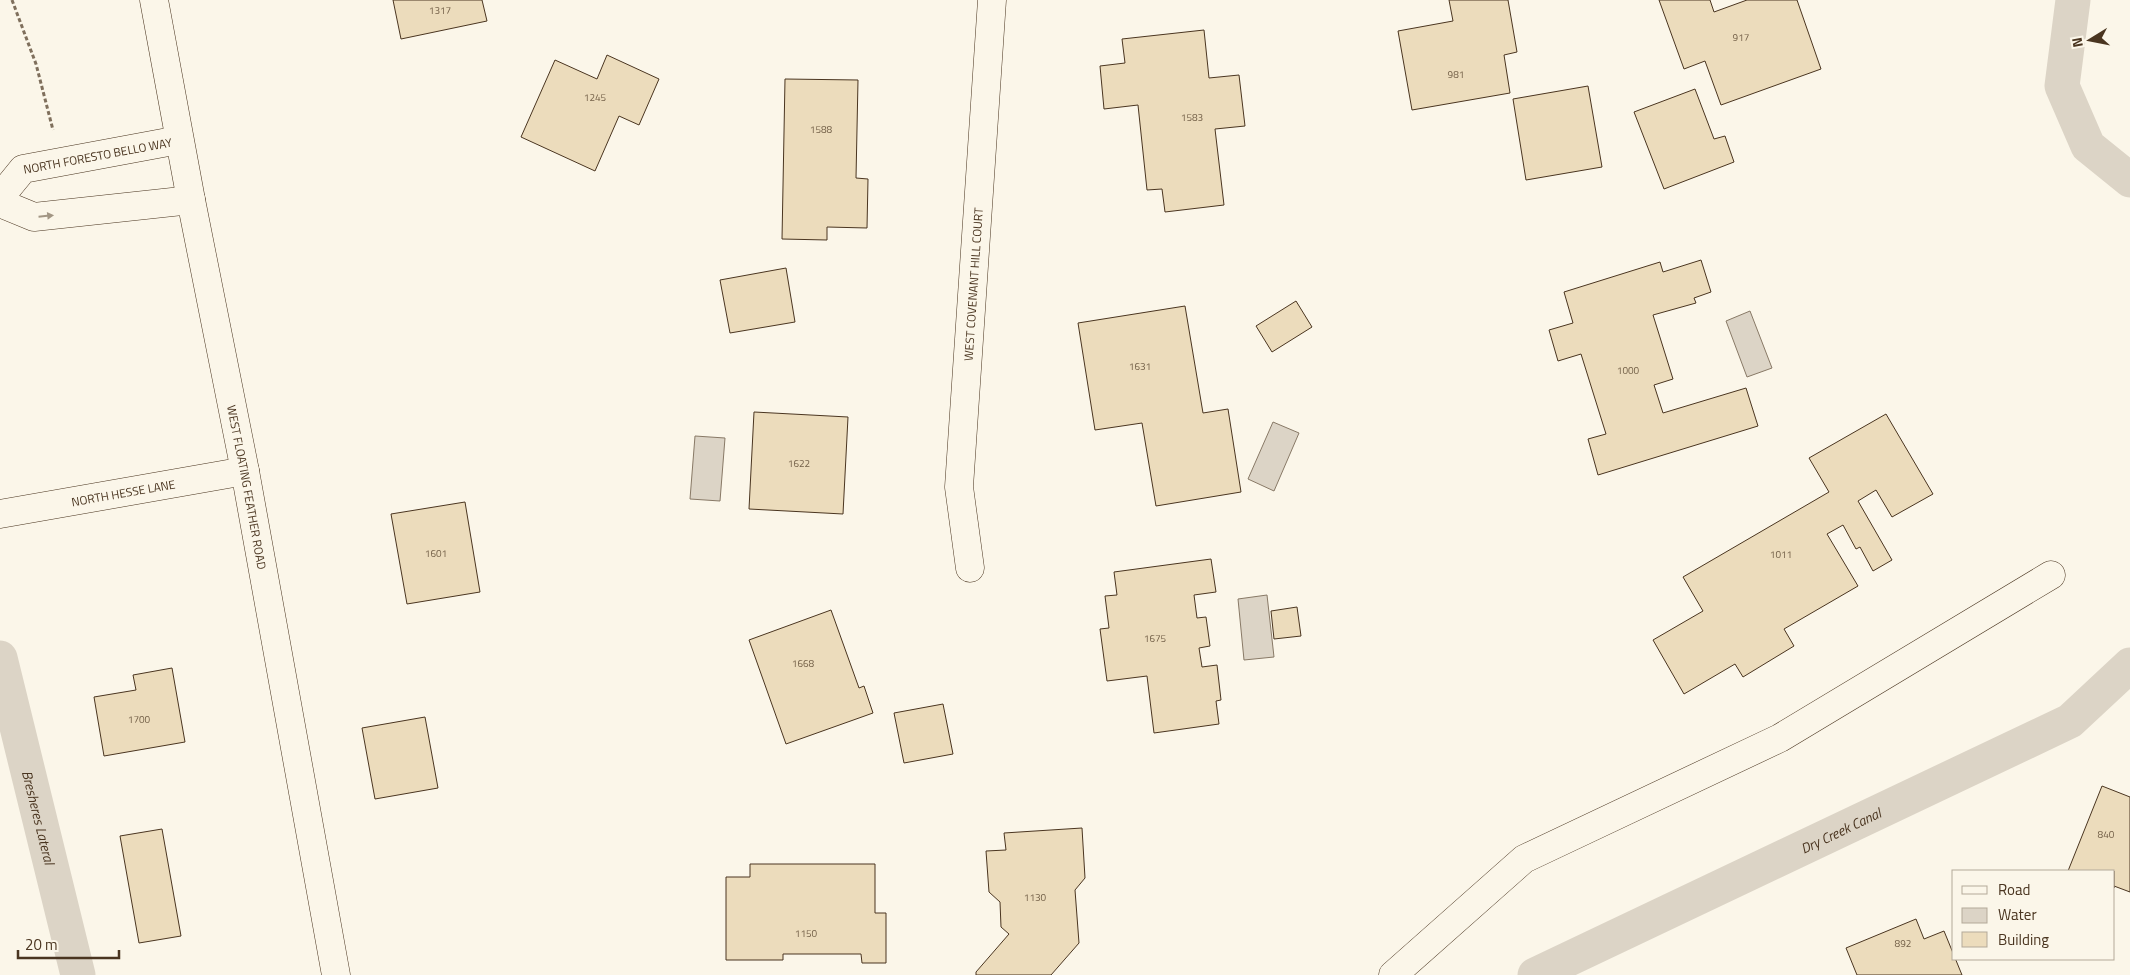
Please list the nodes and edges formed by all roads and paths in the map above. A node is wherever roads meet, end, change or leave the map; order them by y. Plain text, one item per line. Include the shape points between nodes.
1 (12, 0) edge
2 (154, 0) edge
3 (992, 0) edge
4 (53, 130) dead end
5 (179, 140) junction
6 (0, 197) edge
7 (191, 200) junction
8 (0, 202) edge
9 (245, 471) junction
10 (0, 514) edge
11 (970, 568) dead end
12 (2050, 575) dead end
13 (336, 975) edge
14 (1393, 975) edge

1 - 4 path via 36,64
2 - 5 street, WEST FLOATING FEATHER ROAD
3 - 11 street, WEST COVENANT HILL COURT via 959,486
5 - 6 street, NORTH FORESTO BELLO WAY via 23,169
5 - 7 street, WEST FLOATING FEATHER ROAD
8 -> 7 street via 34,218
7 - 9 street, WEST FLOATING FEATHER ROAD
9 - 10 street, NORTH HESSE LANE
9 - 13 street, WEST FLOATING FEATHER ROAD
12 - 14 street via 1780,738 1524,859

